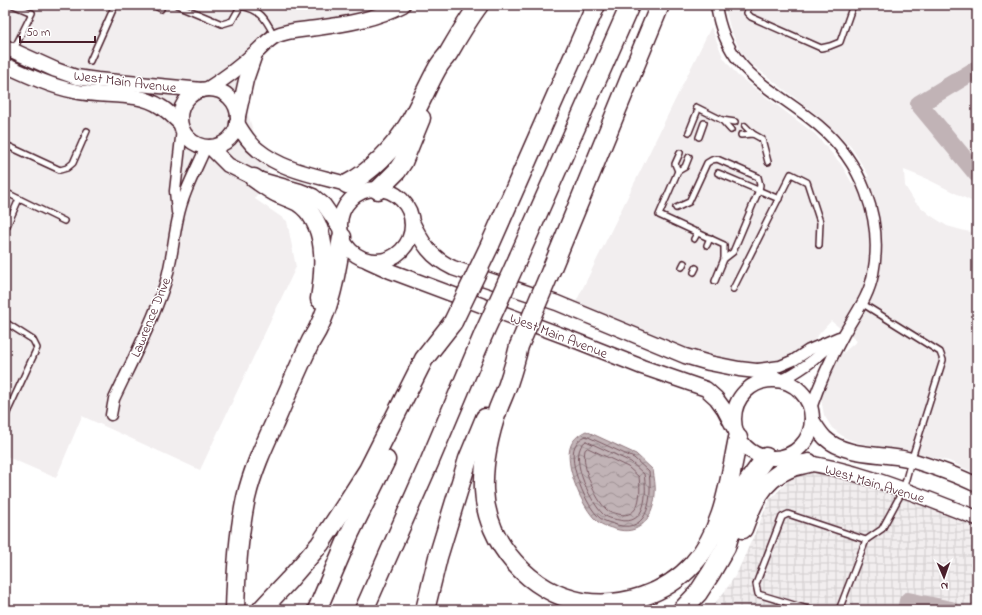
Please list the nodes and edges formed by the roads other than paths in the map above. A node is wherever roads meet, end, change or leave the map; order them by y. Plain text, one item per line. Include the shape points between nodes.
1 (13, 5) edge
2 (115, 5) edge
3 (153, 5) edge
4 (177, 5) edge
5 (241, 5) edge
6 (403, 5) edge
7 (479, 5) edge
8 (596, 5) edge
9 (630, 5) edge
10 (660, 5) edge
11 (716, 5) edge
12 (749, 5) edge
13 (853, 5) edge
14 (161, 9) dead end
15 (275, 36) junction
16 (9, 49) edge
17 (256, 53) junction
18 (447, 55) junction
19 (90, 61) dead end
20 (6, 66) edge
21 (205, 90) junction
22 (237, 120) junction
23 (722, 120) junction
24 (735, 122) dead end
25 (704, 123) dead end
26 (181, 126) junction
27 (745, 126) dead end
28 (731, 130) dead end
29 (87, 131) dead end
30 (689, 132) dead end
31 (753, 134) junction
32 (741, 135) dead end
33 (699, 136) dead end
34 (6, 145) edge
35 (208, 147) junction
36 (680, 153) dead end
37 (690, 157) dead end
38 (768, 162) dead end
39 (678, 171) junction
40 (718, 173) dead end
41 (254, 178) junction
42 (347, 184) junction
43 (374, 190) junction
44 (759, 190) junction
45 (5, 192) edge
46 (19, 199) junction
47 (779, 199) junction
48 (676, 208) dead end
49 (178, 217) junction
50 (64, 221) dead end
51 (412, 222) junction
52 (5, 225) edge
53 (341, 232) junction
54 (698, 232) junction
55 (710, 238) junction
56 (694, 239) dead end
57 (707, 245) dead end
58 (819, 245) dead end
59 (724, 259) junction
60 (368, 261) junction
61 (715, 281) dead end
62 (733, 289) dead end
63 (863, 304) junction
64 (5, 322) edge
65 (453, 322) junction
66 (842, 335) junction
67 (311, 341) junction
68 (519, 346) junction
69 (750, 370) junction
70 (779, 380) junction
71 (111, 414) dead end
72 (811, 414) junction
73 (5, 417) edge
74 (736, 433) junction
75 (768, 458) junction
76 (911, 461) junction
77 (809, 463) junction
78 (977, 485) edge
79 (903, 490) junction
80 (977, 518) edge
81 (866, 540) junction
82 (711, 573) junction
83 (262, 608) edge
84 (235, 610) edge
85 (317, 610) edge
86 (364, 610) edge
87 (425, 610) edge
88 (682, 610) edge
89 (811, 610) edge
90 (839, 610) edge

1 - 16 lane via 32,13
2 - 19 lane
3 - 14 lane
4 - 5 lane via 222,24 232,21
5 - 15 lane via 253,8 261,14
6 - 15 main road via 370,18
7 - 18 highway
8 - 65 highway, bridge via 490,245
9 - 86 highway, bridge
10 - 68 highway, bridge
11 - 63 street via 724,36 741,65 824,130 842,150 859,176 872,210 876,244 872,278
12 - 13 lane via 747,13 751,18 821,48 840,42
15 - 17 main road via 264,43
16 - 20 street
16 - 21 main road, West Main Avenue via 76,77
17 - 21 main road via 223,80
17 - 22 main road via 246,80
18 - 42 highway via 407,126 390,148 371,168
18 - 43 highway via 403,162 397,171
20 - 26 main road, West Main Avenue via 54,86 76,92 149,101 161,107
21 - 22 main road via 226,95 234,104
21 - 26 main road via 196,92 186,100 181,111
22 - 35 main road via 235,130 228,140
22 - 42 main road via 249,142 272,160 302,173
23 - 24 lane
23 - 28 lane
23 - 30 lane via 696,109
25 - 33 lane
26 - 35 main road via 189,139 199,146
26 - 49 street, Lawrence Drive via 175,191
27 - 31 lane
29 - 34 lane via 73,163 60,170
31 - 32 lane
31 - 38 lane via 762,139
35 - 41 main road via 228,165
35 - 49 street, Lawrence Drive via 189,184
36 - 39 lane via 675,164
37 - 39 lane via 685,167
39 - 54 lane via 659,215
40 - 44 lane
41 - 53 main road via 313,196 324,205
41 - 67 highway via 275,192 298,202 309,212 321,237 321,291
42 - 43 main road
43 - 51 main road via 388,191 397,196 407,208
43 - 53 main road via 360,193 348,203 341,217
44 - 47 lane
44 - 48 lane via 758,177 718,160 712,160 707,163 689,202
44 - 59 lane via 733,252
45 - 46 lane
46 - 50 lane
46 - 52 lane via 7,226
47 - 58 lane via 791,174 807,182 820,222
47 - 62 lane
49 - 71 street, Lawrence Drive via 165,283 114,399
51 - 60 main road via 410,239 400,253 391,259
51 - 69 main road, West Main Avenue via 430,252 440,262 453,268 557,303 686,356
53 - 60 main road via 348,248
53 - 67 highway via 336,272 327,308
54 - 55 lane
54 - 56 lane
55 - 57 lane
55 - 59 lane via 724,245
59 - 61 lane
60 - 74 main road, West Main Avenue via 642,367 706,389 724,409
63 - 66 street
63 - 76 lane via 940,352 944,360
64 - 73 lane via 33,340 36,348
65 - 83 highway via 424,359 368,470 320,544
65 - 85 highway via 350,533
66 - 69 street via 780,366
66 - 70 street via 808,365
66 - 72 street via 821,381
67 - 84 highway via 254,470 246,497 236,564
68 - 74 highway via 488,444 484,491 489,519 508,556 538,583 560,595 582,602 609,604 636,599 659,590 679,577 697,559 716,528 727,490
68 - 87 highway via 499,385 468,459 438,557
69 - 70 main road, West Main Avenue via 765,372
70 - 72 main road via 800,390 806,398
70 - 74 main road via 759,382 744,392 735,409
72 - 75 main road via 810,432 804,443 783,457
72 - 76 main road, West Main Avenue via 823,436 842,448
74 - 75 main road via 745,447 755,454
75 - 77 main road, West Main Avenue
75 - 82 highway via 744,487 726,547
76 - 78 main road, West Main Avenue via 946,471
76 - 79 lane
77 - 79 main road, West Main Avenue via 863,476
77 - 82 highway via 788,469 763,487 732,551
79 - 80 main road, West Main Avenue
79 - 81 lane via 882,529
81 - 89 lane via 788,514 782,517 756,584 758,594
81 - 90 lane
82 - 88 highway via 698,593

